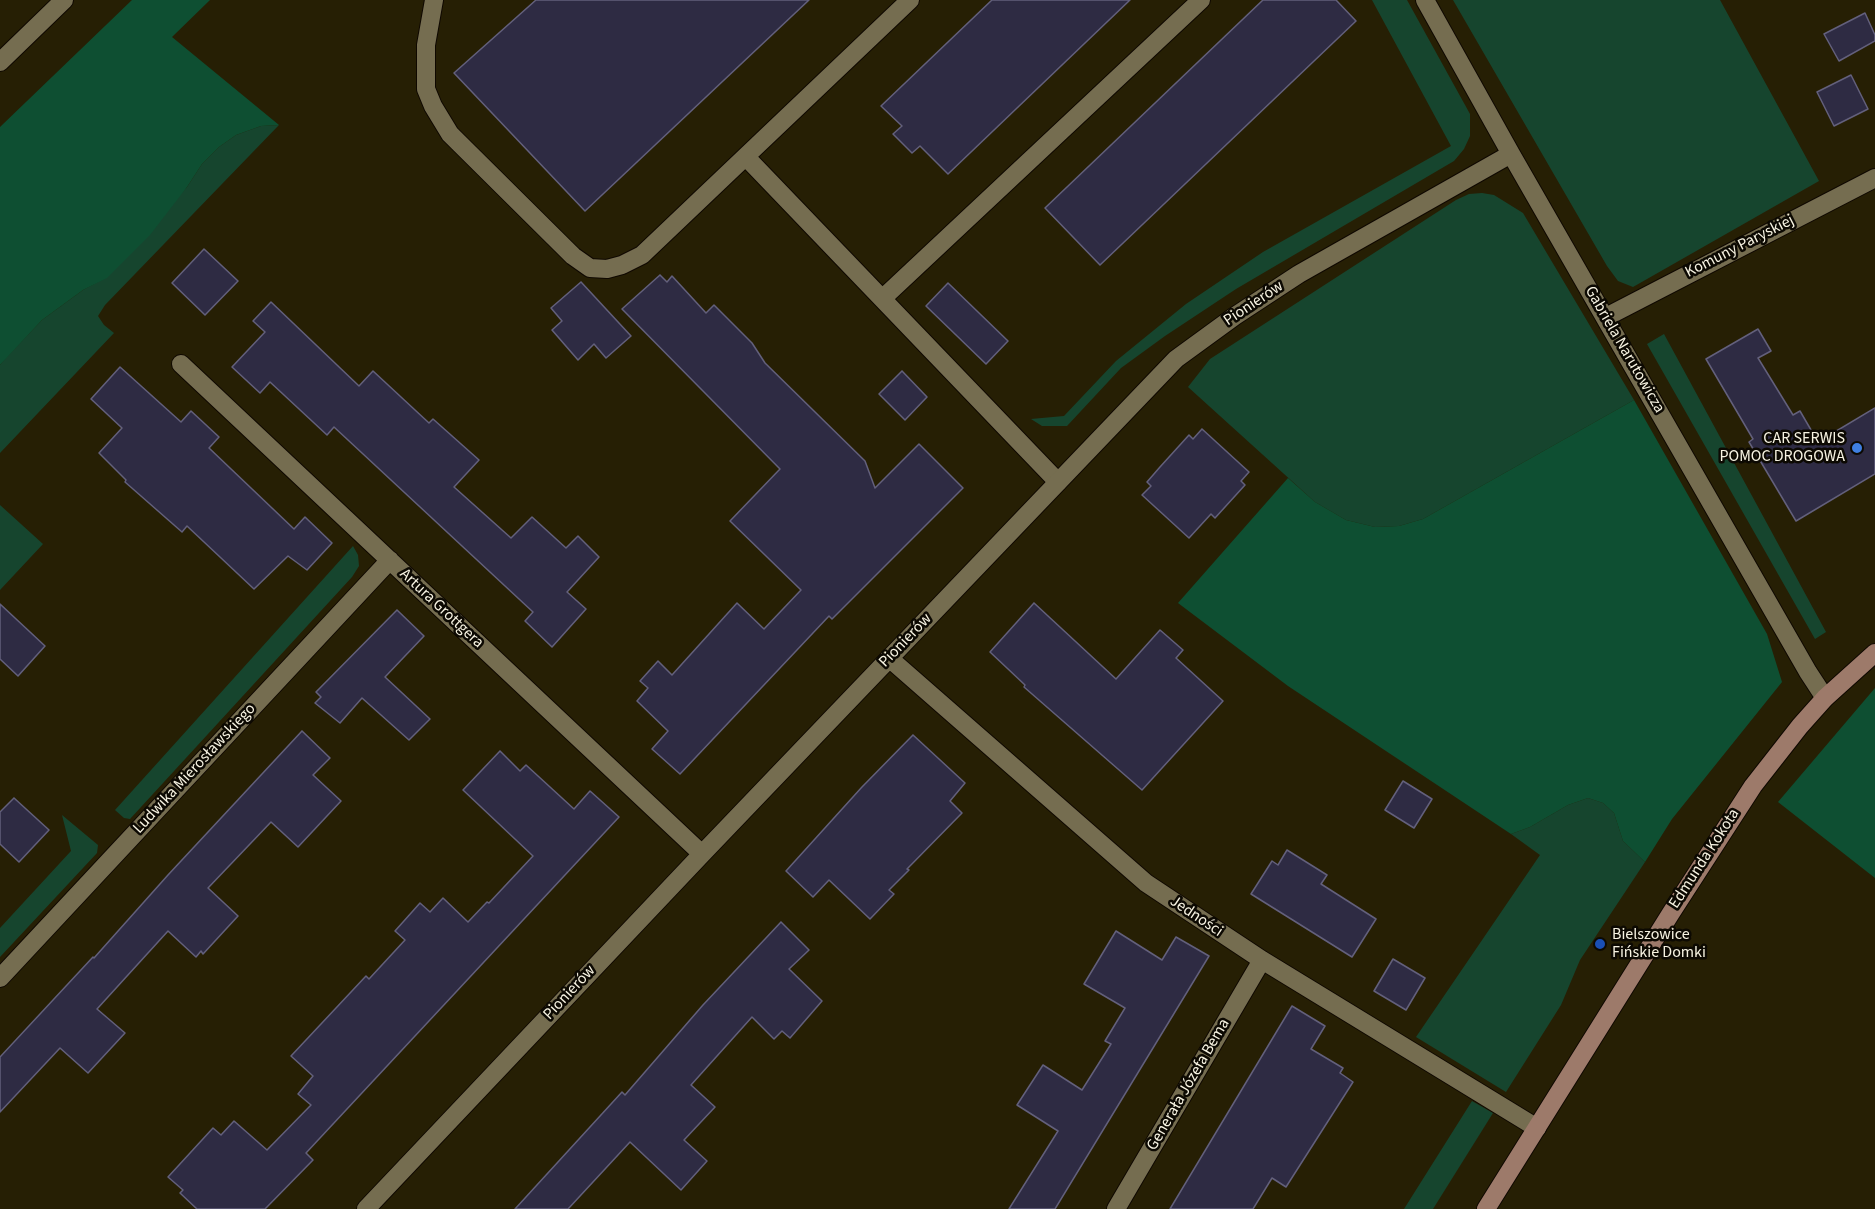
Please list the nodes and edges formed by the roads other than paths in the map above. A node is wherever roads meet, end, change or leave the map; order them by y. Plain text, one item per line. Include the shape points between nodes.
1 (64, 0) edge
2 (435, 0) edge
3 (910, 0) edge
4 (1201, 0) edge
5 (1425, 0) edge
6 (0, 62) edge
7 (1511, 154) junction
8 (746, 157) junction
9 (1875, 178) edge
10 (883, 298) junction
11 (1606, 317) junction
12 (181, 364) dead end
13 (1058, 482) junction
14 (390, 560) junction
15 (1875, 653) edge
16 (889, 658) junction
17 (1825, 698) junction
18 (702, 854) junction
19 (1262, 960) junction
20 (0, 978) edge
21 (1537, 1128) junction
22 (366, 1209) edge
23 (1116, 1209) edge
24 (1486, 1209) edge

1 - 6 street
2 - 8 street via 424,67 433,106 450,134 573,256 590,268 608,269 642,255
3 - 8 street
4 - 10 street
5 - 7 street, Gabriela Narutowicza
7 - 11 street, Gabriela Narutowicza
7 - 13 street, Pionierów via 1299,274 1235,316 1176,359
8 - 10 street
9 - 11 street, Komuny Paryskiej
10 - 13 street
11 - 17 street, Gabriela Narutowicza
12 - 14 street, Artura Grottgera
13 - 16 street, Pionierów
14 - 18 street, Artura Grottgera
14 - 20 street, Ludwika Mierosławskiego
15 - 17 street, Edmunda Kokota
16 - 18 street, Pionierów
16 - 19 street, Jedności via 1146,883
17 - 21 street, Edmunda Kokota via 1740,805
18 - 22 street, Pionierów
19 - 21 street, Jedności
19 - 23 street, Generała Józefa Bema
21 - 24 street, Edmunda Kokota

